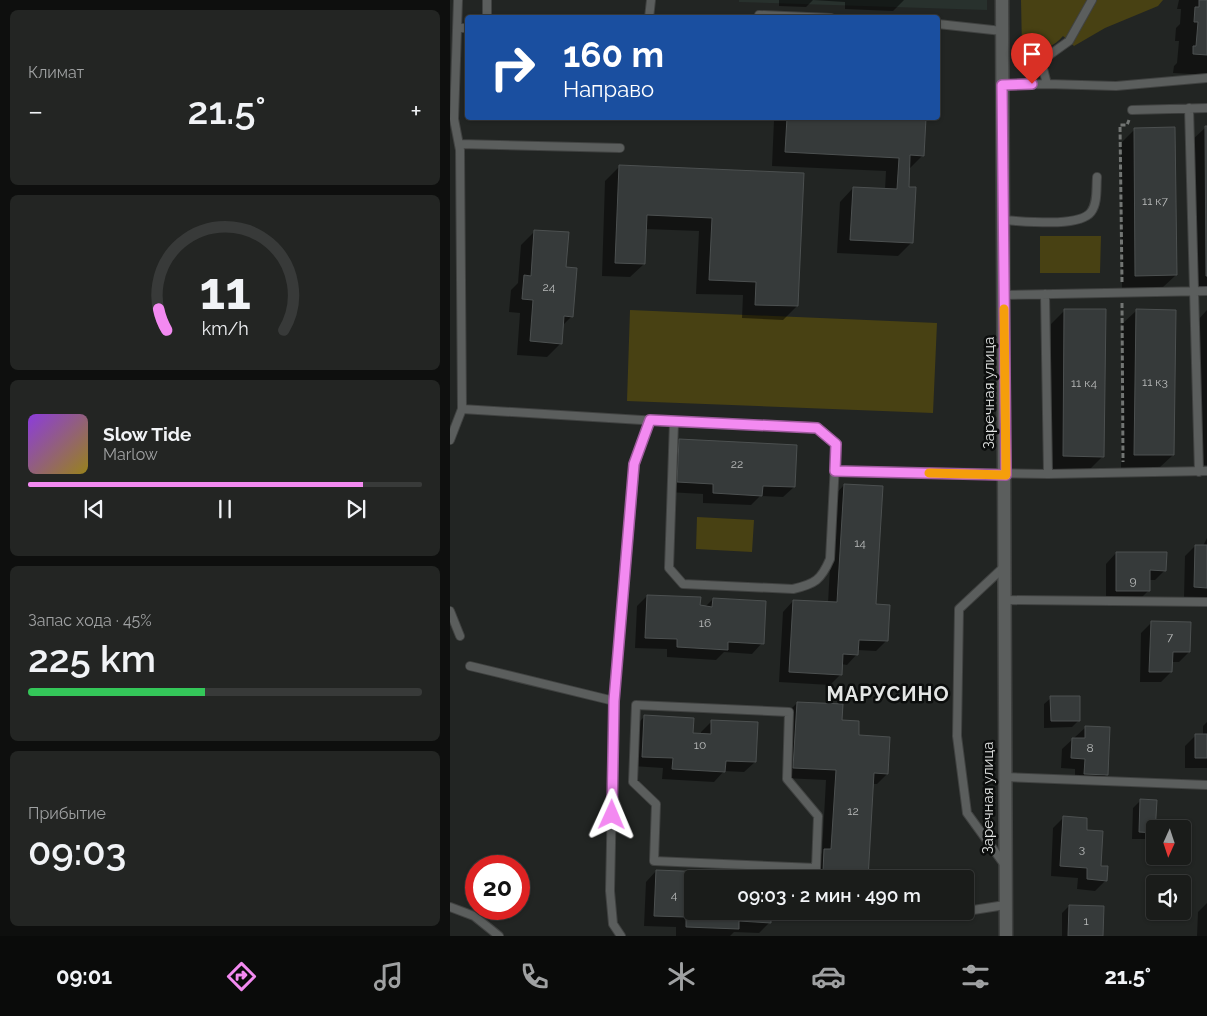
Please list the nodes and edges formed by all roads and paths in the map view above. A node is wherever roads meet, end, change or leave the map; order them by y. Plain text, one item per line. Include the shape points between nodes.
1 (458, 0) edge
2 (487, 0) edge
3 (651, 0) edge
4 (1002, 0) edge
5 (1092, 0) edge
6 (487, 15) edge
7 (649, 15) edge
8 (940, 24) edge
9 (457, 28) junction
10 (465, 28) edge
11 (1002, 31) junction
12 (1207, 78) edge
13 (1047, 84) junction
14 (1002, 85) junction
15 (1189, 108) junction
16 (1207, 108) edge
17 (1132, 110) dead end
18 (454, 135) edge
19 (459, 144) junction
20 (620, 148) dead end
21 (1097, 177) dead end
22 (1003, 220) junction
23 (1195, 291) junction
24 (1207, 291) edge
25 (1045, 294) junction
26 (1004, 295) junction
27 (462, 409) junction
28 (650, 420) junction
29 (674, 422) junction
30 (450, 440) edge
31 (835, 471) junction
32 (1203, 472) edge
33 (1048, 474) junction
34 (1006, 475) junction
35 (1005, 566) junction
36 (1004, 600) junction
37 (1207, 602) edge
38 (450, 611) edge
39 (460, 636) dead end
40 (470, 666) dead end
41 (614, 701) junction
42 (1004, 777) junction
43 (1207, 785) edge
44 (1004, 864) junction
45 (816, 868) joint
46 (1005, 905) junction
47 (450, 907) edge
48 (974, 910) edge
49 (499, 936) edge
50 (621, 936) edge
51 (1006, 936) edge

1 - 9 lane
2 - 6 lane
3 - 7 lane
4 - 11 street, Заречная улица
5 - 13 lane via 1069,41 1041,61
8 - 11 lane
9 - 10 lane
9 - 18 lane
11 - 14 street, Заречная улица
12 - 13 lane via 1116,86
13 - 14 lane
14 - 22 street, Заречная улица
15 - 16 lane
15 - 17 lane
15 - 23 lane
18 - 19 lane
19 - 20 lane
19 - 27 lane
21 - 22 lane via 1096,201 1087,216 1060,222
22 - 26 street, Заречная улица
23 - 24 lane
23 - 25 lane
23 - 32 lane
25 - 26 lane
25 - 33 lane
26 - 34 street, Заречная улица
27 - 28 lane
27 - 30 lane
28 - 29 lane
28 - 41 lane via 634,464
29 - 31 lane via 817,428 836,444
29 - 31 lane via 669,568 683,584 793,589 811,585 824,574 830,559
31 - 34 lane
32 - 33 lane
33 - 34 lane
34 - 35 street, Заречная улица
35 - 36 street, Заречная улица
35 - 44 lane via 959,609 957,736 967,812
36 - 37 lane
36 - 42 street, Заречная улица
38 - 39 lane
40 - 41 lane
41 - 50 lane via 610,891 613,924
42 - 43 lane
42 - 44 street, Заречная улица
44 - 46 street, Заречная улица
45 - 45 lane via 818,816 787,779 789,712 636,705 633,782 656,804 654,861
46 - 48 lane
46 - 51 street, Заречная улица
47 - 49 lane via 474,916

